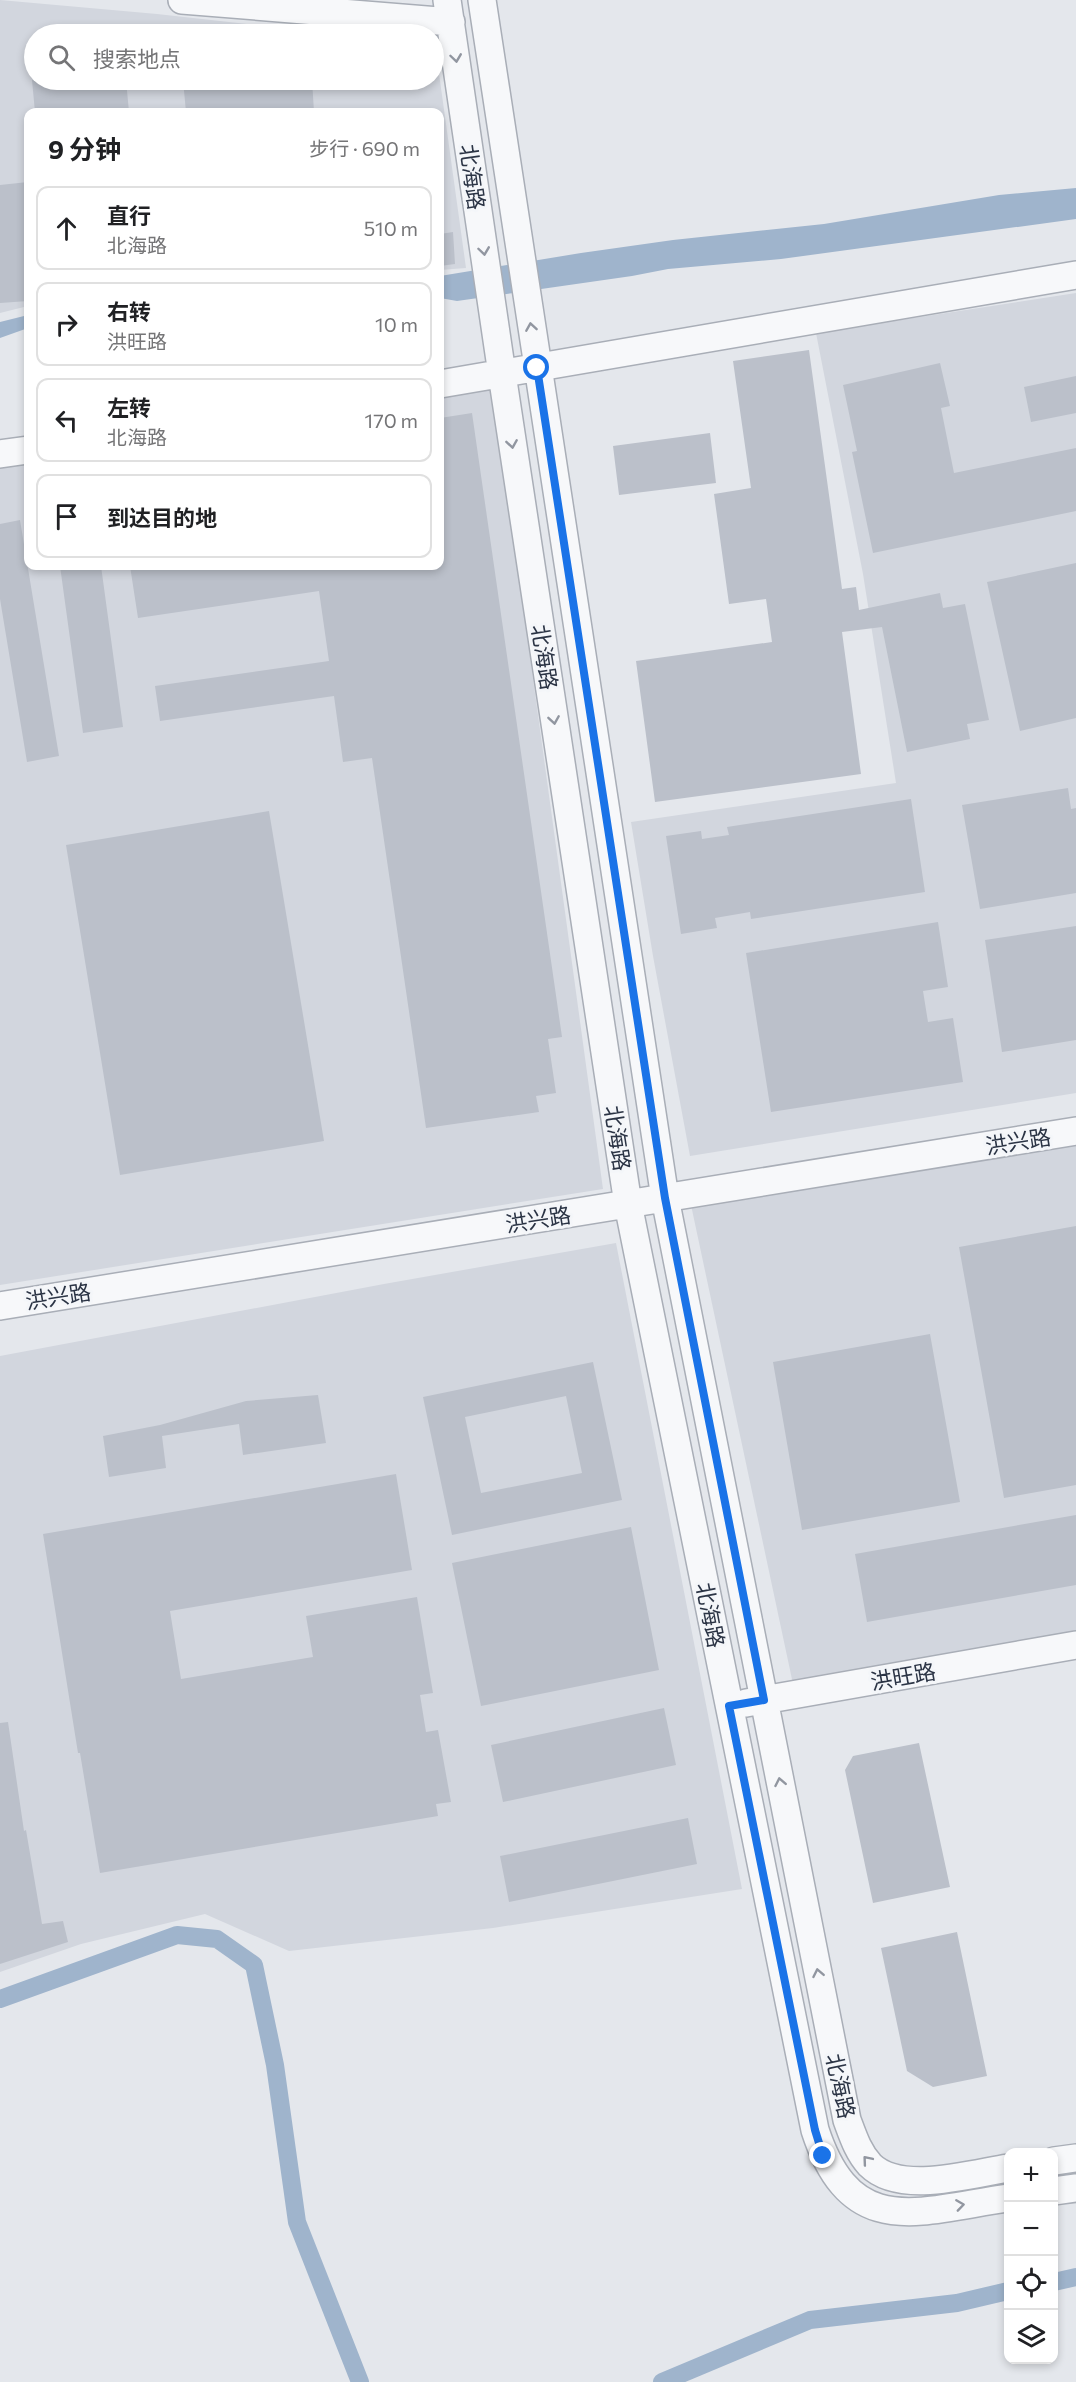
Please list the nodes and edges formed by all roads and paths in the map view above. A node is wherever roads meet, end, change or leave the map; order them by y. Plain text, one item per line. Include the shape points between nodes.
1 (182, 0) edge
2 (482, 0) edge
3 (449, 11) edge
4 (1076, 275) edge
5 (537, 368) junction
6 (502, 374) junction
7 (444, 383) edge
8 (24, 451) edge
9 (0, 454) edge
10 (1076, 1131) edge
11 (665, 1198) junction
12 (628, 1204) junction
13 (0, 1306) edge
14 (1076, 1645) edge
15 (764, 1700) junction
16 (729, 1706) junction
17 (1076, 2158) edge
18 (1058, 2160) edge
19 (1004, 2169) edge
20 (1076, 2188) edge
21 (1058, 2190) edge
22 (1004, 2199) edge

1 - 3 street
5 -> 2 street, 北海路
3 -> 6 street, 北海路
4 - 5 street
5 - 6 street
5 - 11 street, 北海路
6 - 7 street
6 -> 12 street, 北海路
8 - 9 street
10 - 11 street, 洪兴路
11 - 12 street, 洪兴路
11 - 15 street, 北海路
12 - 13 street, 洪兴路
12 - 16 street, 北海路
14 - 15 street, 洪旺路
15 - 16 street, 洪旺路
19 -> 15 street, 北海路 via 919,2181 890,2176 871,2166 857,2148 847,2120
16 -> 22 street, 北海路 via 823,2156 851,2192 869,2206 888,2211 911,2212
17 - 18 street
20 - 21 street

